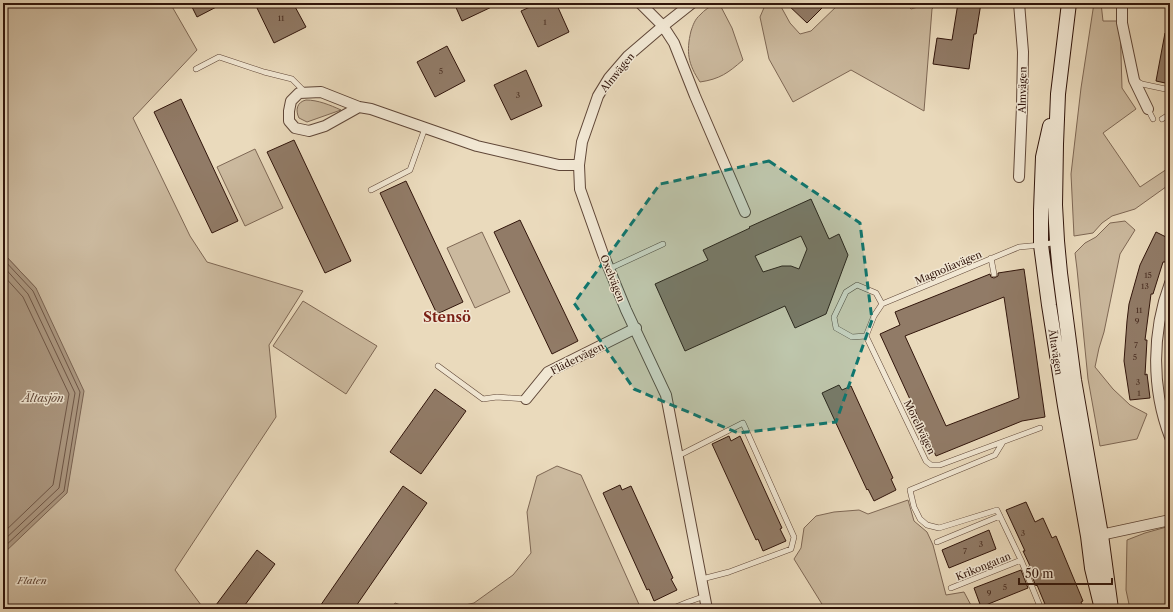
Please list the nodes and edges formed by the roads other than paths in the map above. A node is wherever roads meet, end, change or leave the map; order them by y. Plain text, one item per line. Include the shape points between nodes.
1 (640, 3) edge
2 (692, 3) edge
3 (1019, 3) edge
4 (1069, 3) edge
5 (1122, 3) edge
6 (663, 26) junction
7 (196, 69) dead end
8 (1138, 82) junction
9 (1170, 90) edge
10 (305, 92) junction
11 (1058, 94) junction
12 (359, 107) junction
13 (1148, 109) joint
14 (1170, 114) edge
15 (1153, 119) dead end
16 (1162, 119) dead end
17 (425, 128) junction
18 (579, 165) junction
19 (1019, 177) dead end
20 (371, 190) dead end
21 (745, 212) dead end
22 (1057, 241) junction
23 (663, 244) dead end
24 (1041, 245) junction
25 (992, 258) junction
26 (609, 269) junction
27 (994, 274) dead end
28 (1170, 283) edge
29 (882, 304) junction
30 (636, 328) junction
31 (866, 336) junction
32 (438, 366) dead end
33 (526, 399) joint
34 (1040, 428) dead end
35 (1170, 436) edge
36 (1003, 442) junction
37 (678, 456) junction
38 (1000, 516) junction
39 (1170, 520) edge
40 (1095, 536) junction
41 (937, 542) dead end
42 (1021, 560) junction
43 (702, 579) junction
44 (952, 588) dead end
45 (705, 596) junction
46 (1041, 607) edge
47 (671, 609) edge
48 (707, 609) edge
49 (1031, 609) edge
50 (1102, 609) edge
51 (1111, 609) edge

1 - 6 street
2 - 6 street, Almvägen
3 - 19 street, Almvägen via 1022,52
4 - 11 main road, Ältavägen
5 - 8 street via 1122,23
6 - 18 street, Almvägen via 628,56 598,96 582,142
6 - 21 street via 674,43
7 - 10 lane via 219,57 292,79
8 - 9 lane
8 - 13 street
10 - 12 street via 321,92
10 - 12 street via 299,92 291,101 288,111 295,128 309,132 326,126
11 - 22 main road, Ältavägen via 1055,205
11 - 24 main road, Ältavägen via 1044,157
12 - 17 street
13 - 15 lane
14 - 16 lane
17 - 18 street via 477,146 559,165
17 - 20 lane via 410,170
18 - 26 street, Oxelvägen via 580,189
22 - 24 lane, Magnoliavägen
22 - 40 main road, Ältavägen
23 - 26 lane
24 - 25 lane, Magnoliavägen via 1019,247
24 - 40 main road, Ältavägen via 1065,406
25 - 27 lane
25 - 29 lane, Magnoliavägen
26 - 30 street, Oxelvägen
28 - 35 street via 1162,308 1156,363 1160,406
29 - 31 lane
29 - 31 lane via 876,293 857,285 846,292 834,317 836,328 852,337
30 - 33 street, Flädervägen via 548,372
30 - 37 street, Oxelvägen via 666,394
31 - 36 lane, Morellvägen via 926,461 931,465 940,465
32 - 33 lane via 483,399
34 - 36 lane, Morellvägen
36 - 38 lane via 995,456 910,490 914,507 920,519 927,525 938,528 997,510
37 - 43 street, Oxelvägen
37 - 43 lane via 743,423 794,537 790,549 729,572
38 - 41 lane
38 - 42 lane
39 - 40 street
40 - 50 main road, Ältavägen via 1092,568
40 - 51 main road, Ältavägen
42 - 44 lane, Krikongatan
42 - 46 lane
43 - 45 street, Oxelvägen
45 - 47 lane
45 - 48 street, Oxelvägen
46 - 49 lane

